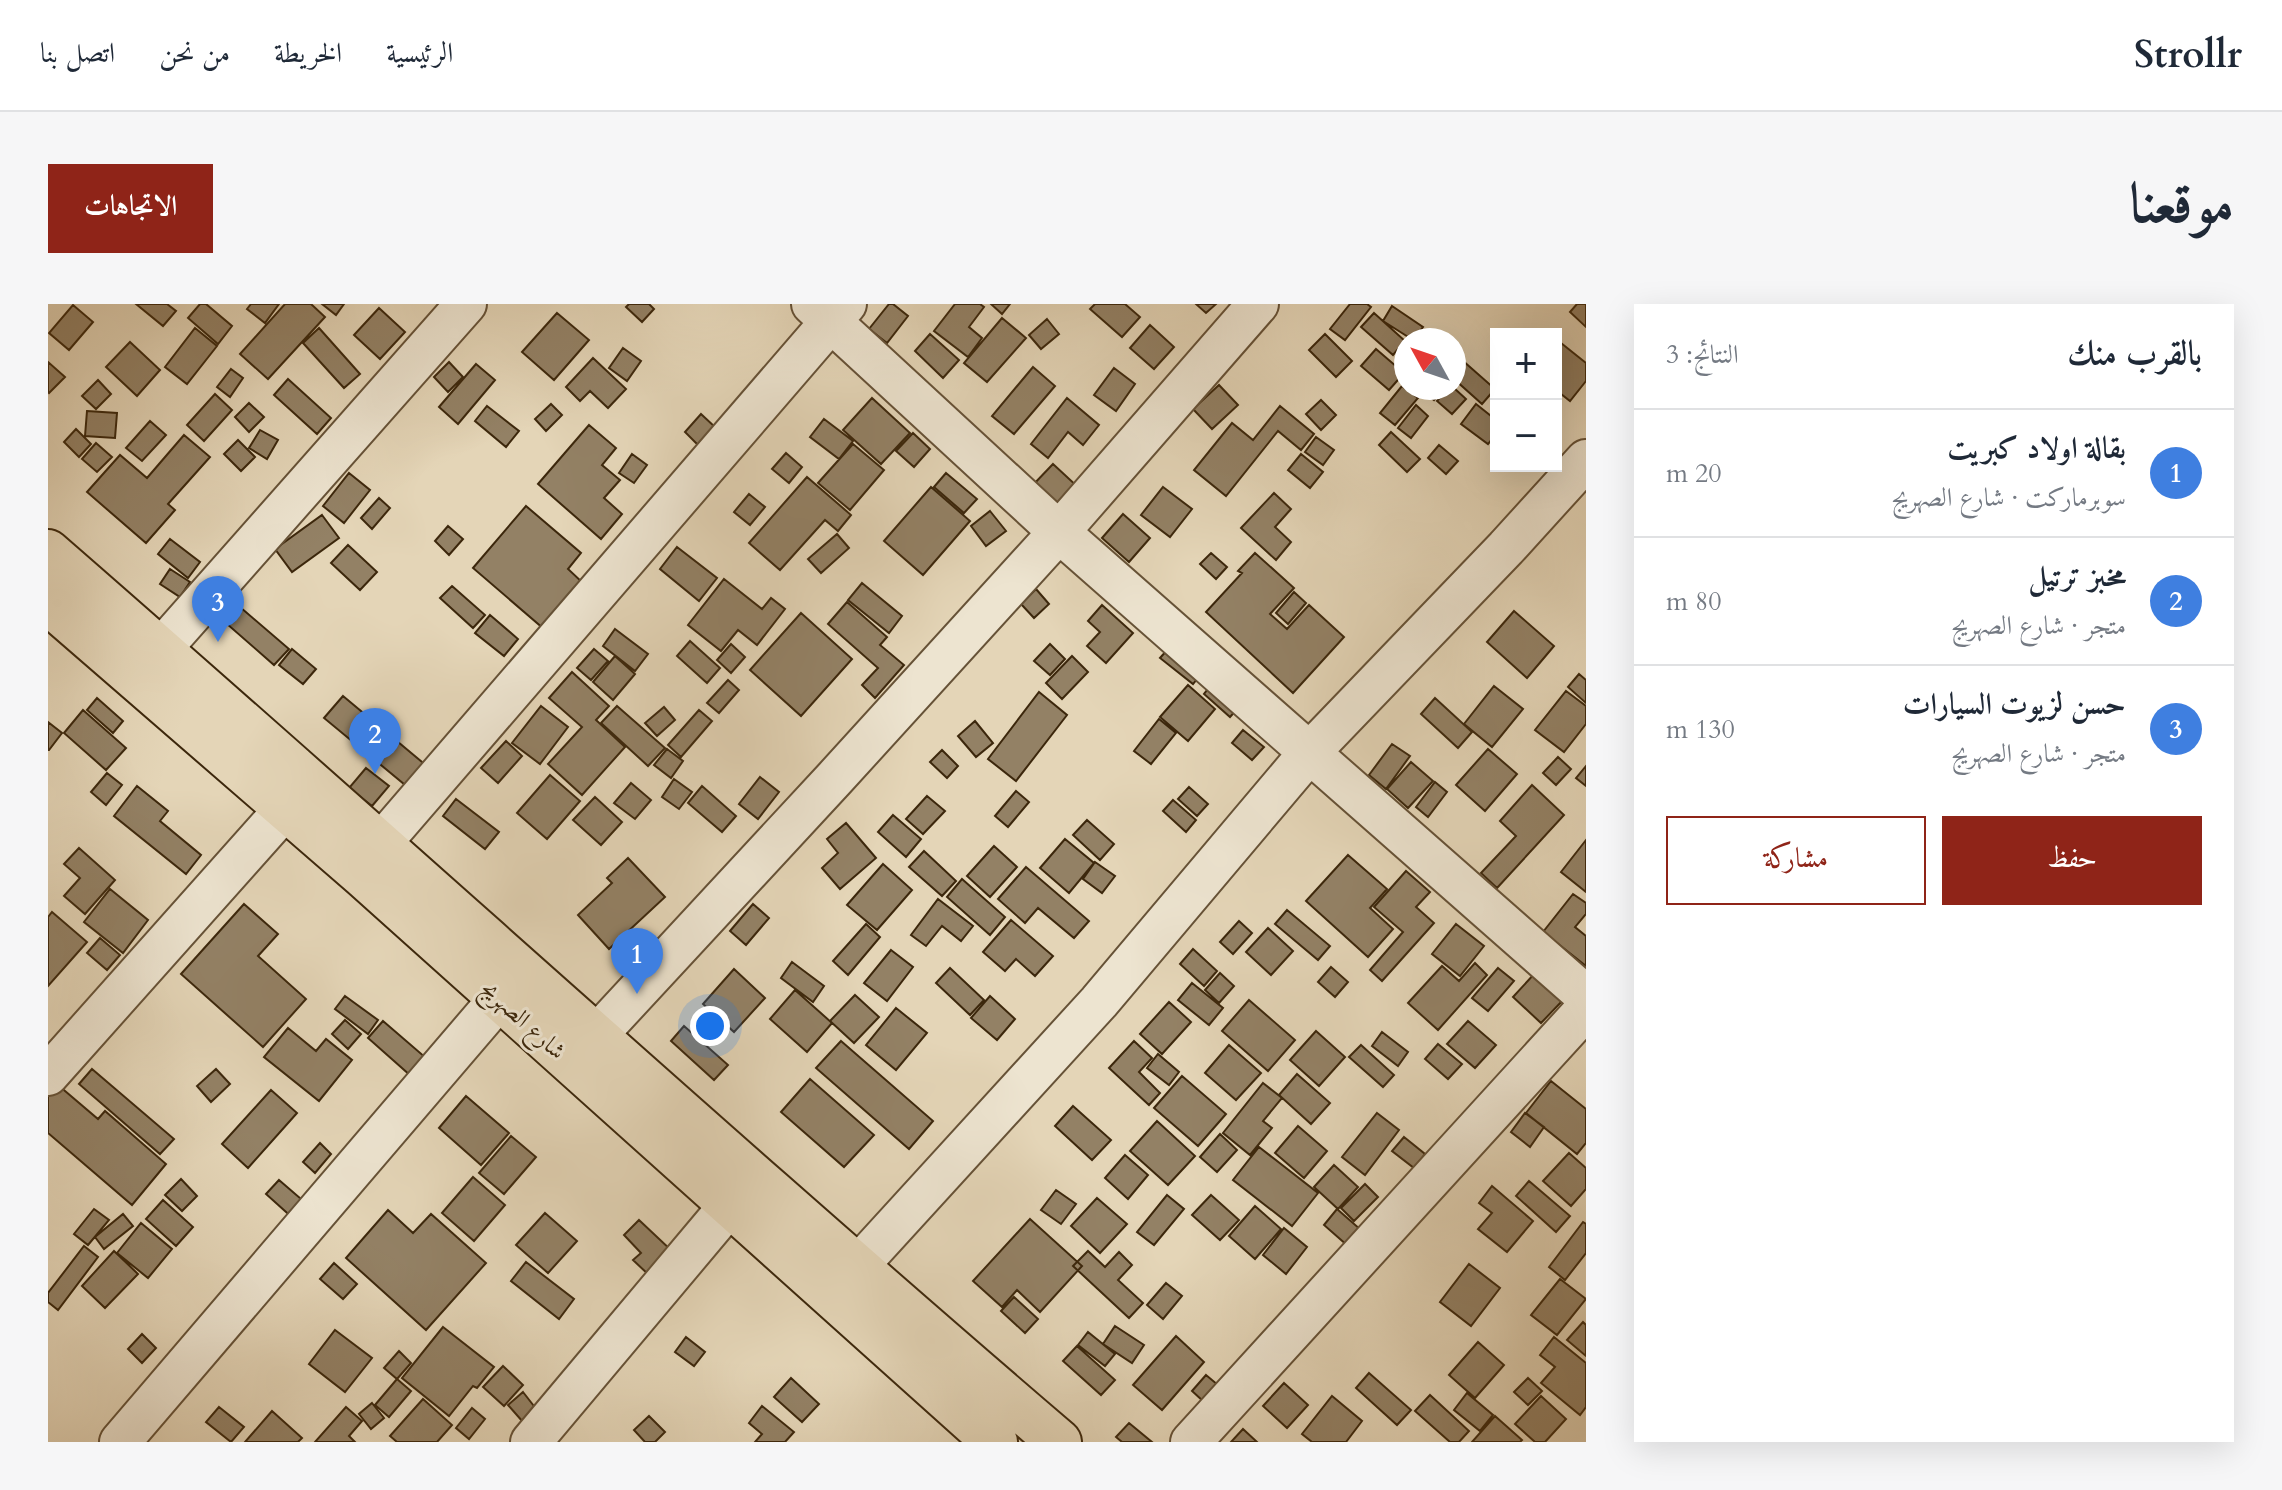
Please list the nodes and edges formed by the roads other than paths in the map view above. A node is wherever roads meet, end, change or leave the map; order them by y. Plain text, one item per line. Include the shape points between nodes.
1 (466, 304) edge
2 (1258, 304) edge
3 (830, 310) edge
4 (1586, 460) edge
5 (1059, 532) junction
6 (48, 552) edge
7 (48, 602) edge
8 (160, 650) junction
9 (1309, 753) junction
10 (286, 808) junction
11 (381, 843) junction
12 (1586, 996) edge
13 (499, 999) junction
14 (1586, 1009) edge
15 (595, 1037) junction
16 (48, 1075) edge
17 (730, 1205) junction
18 (856, 1268) junction
19 (120, 1442) edge
20 (531, 1442) edge
21 (995, 1442) edge
22 (1059, 1442) edge
23 (1191, 1442) edge

1 - 8 street
2 - 5 street
3 - 5 street
3 - 11 street
4 - 9 street
5 - 9 street
5 - 15 street
6 - 8 main road
7 - 10 main road, شارع الصهريج
8 - 11 main road
9 - 12 street
9 - 18 street via 1099,1002
10 - 13 main road, شارع الصهريج
10 - 16 street
11 - 15 main road
13 - 17 main road, شارع الصهريج
13 - 19 street
14 - 23 street
15 - 18 main road
17 - 20 street
17 - 21 main road, شارع الصهريج
18 - 22 main road

